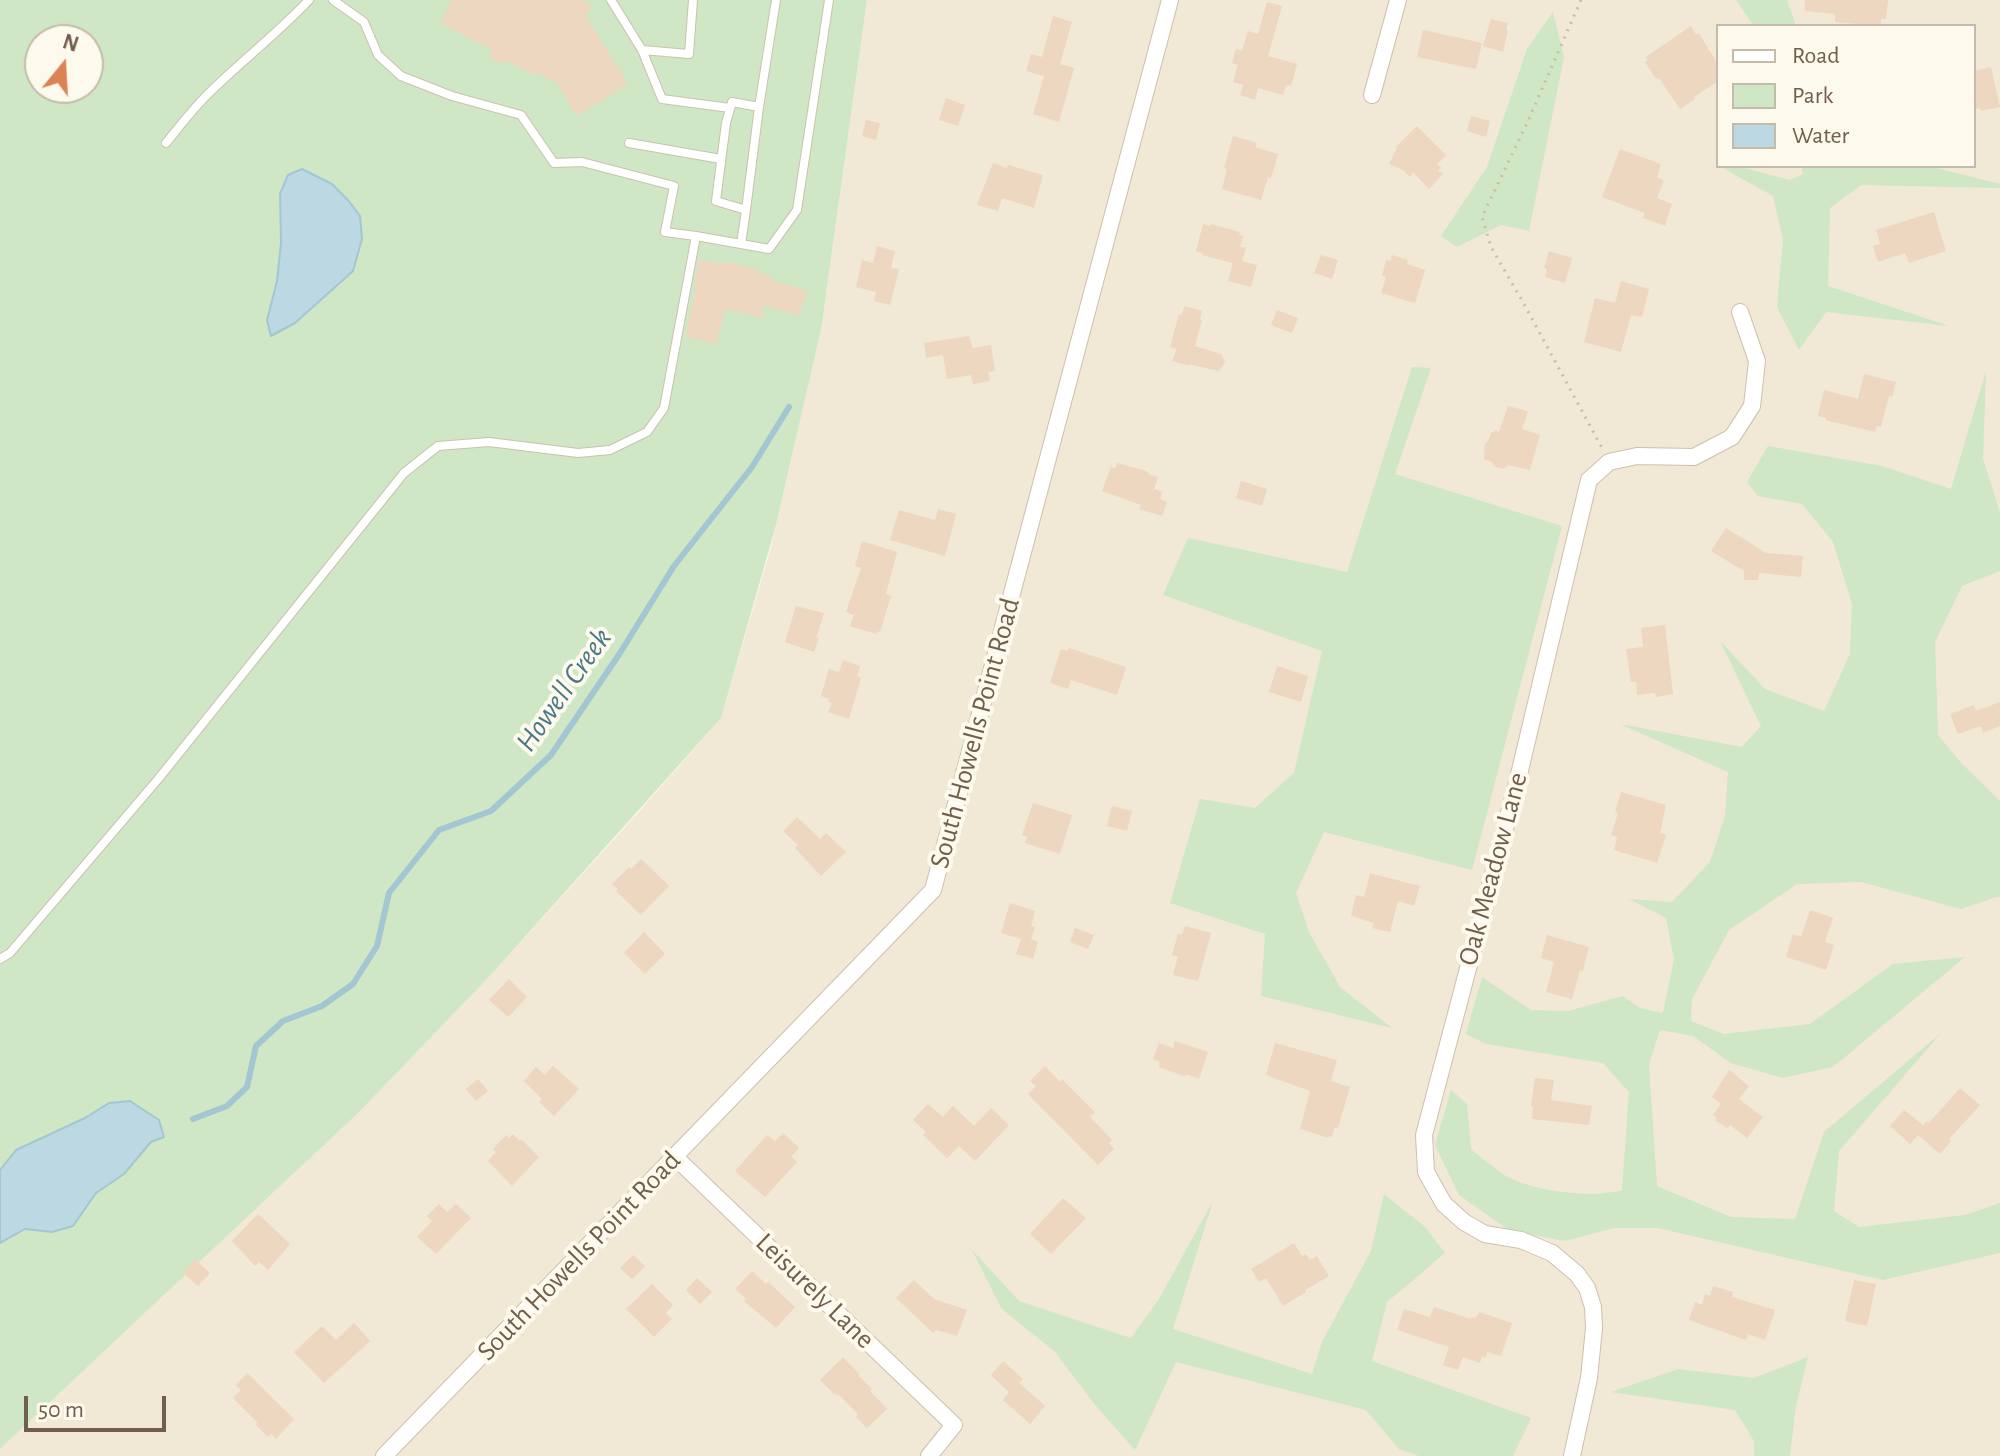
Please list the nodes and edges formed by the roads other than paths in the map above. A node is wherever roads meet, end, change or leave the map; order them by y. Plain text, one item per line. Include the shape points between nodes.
1 (309, 0) edge
2 (333, 0) edge
3 (611, 0) edge
4 (693, 0) edge
5 (776, 0) edge
6 (829, 0) edge
7 (1170, 0) edge
8 (1398, 0) edge
9 (642, 50) junction
10 (1372, 95) dead end
11 (759, 107) junction
12 (730, 108) junction
13 (166, 143) dead end
14 (629, 143) dead end
15 (721, 159) junction
16 (746, 210) junction
17 (696, 236) junction
18 (741, 244) junction
19 (1740, 312) dead end
20 (0, 959) edge
21 (675, 1157) junction
22 (384, 1456) edge
23 (929, 1456) edge
24 (1572, 1456) edge

1 - 13 lane via 204,97
2 - 17 lane via 364,22 378,55 401,76 521,115 554,163 582,162 674,186 665,232
3 - 9 lane
4 - 9 lane via 689,54
5 - 11 lane
6 - 18 lane via 797,210 769,249
7 - 21 street, South Howells Point Road via 933,890
8 - 10 street
9 - 12 lane via 662,99
11 - 12 lane via 732,102
11 - 16 lane
12 - 15 lane
14 - 15 lane
15 - 16 lane via 716,201
16 - 18 lane
17 - 18 lane
17 - 20 lane via 664,408 647,432 610,450 578,453 489,442 438,446 404,473 159,778
19 - 24 street, Oak Meadow Lane via 1757,361 1752,406 1732,437 1694,457 1637,456 1609,462 1589,480 1517,783 1424,1135 1426,1172 1444,1204 1485,1234 1521,1240 1552,1253 1587,1288 1594,1328
21 - 22 street, South Howells Point Road
21 - 23 street, Leisurely Lane via 954,1425

